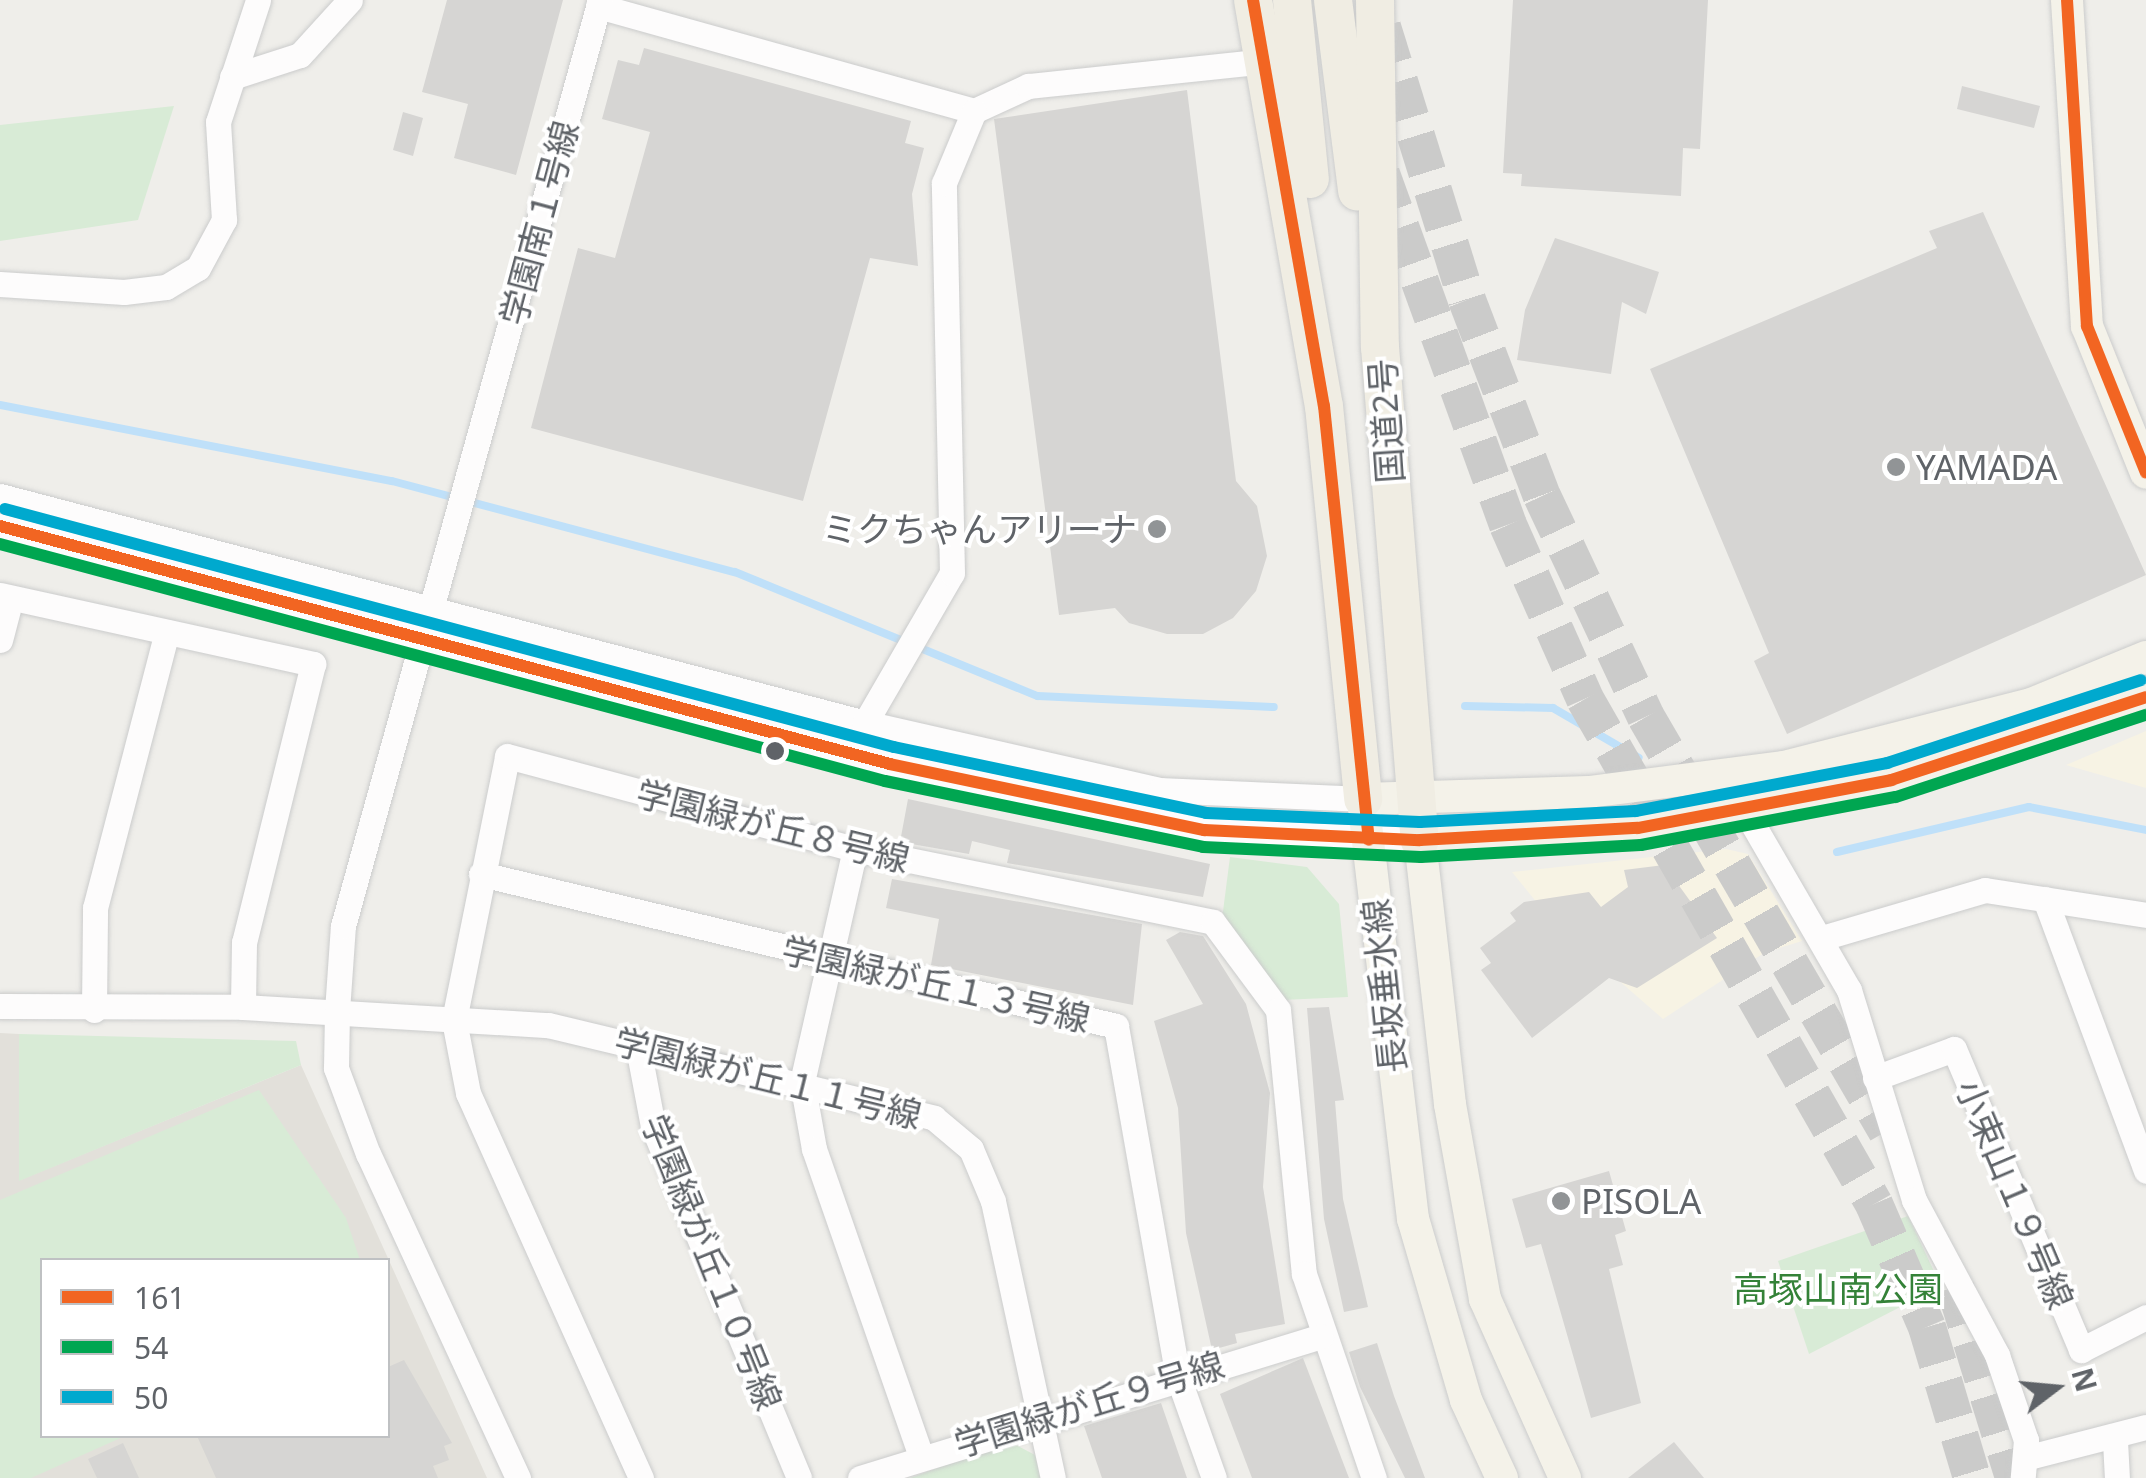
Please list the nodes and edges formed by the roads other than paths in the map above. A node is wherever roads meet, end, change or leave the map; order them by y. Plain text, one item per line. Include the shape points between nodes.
1 (258, 0) edge
2 (350, 0) edge
3 (1252, 0) edge
4 (1292, 0) edge
5 (1333, 0) edge
6 (1374, 0) edge
7 (2066, 0) edge
8 (599, 3) edge
9 (1266, 60) junction
10 (232, 77) junction
11 (974, 111) junction
12 (0, 284) edge
13 (1380, 347) junction
14 (1324, 406) junction
15 (2146, 473) edge
16 (0, 496) edge
17 (0, 526) edge
18 (6, 596) edge
19 (432, 610) junction
20 (167, 632) junction
21 (0, 640) edge
22 (424, 642) junction
23 (2146, 657) edge
24 (2146, 697) edge
25 (865, 724) junction
26 (1363, 800) junction
27 (1416, 800) junction
28 (1744, 809) junction
29 (1369, 840) junction
30 (1420, 840) junction
31 (855, 849) junction
32 (481, 874) junction
33 (2044, 898) junction
34 (2146, 915) edge
35 (1822, 938) junction
36 (827, 959) junction
37 (0, 1006) edge
38 (244, 1007) junction
39 (94, 1010) junction
40 (337, 1011) junction
41 (454, 1020) junction
42 (638, 1042) junction
43 (1875, 1078) junction
44 (802, 1082) junction
45 (2146, 1170) edge
46 (2146, 1318) edge
47 (1321, 1336) junction
48 (1178, 1377) junction
49 (1034, 1420) junction
50 (2146, 1427) edge
51 (2115, 1441) junction
52 (920, 1454) junction
53 (2024, 1468) edge
54 (518, 1478) edge
55 (641, 1478) edge
56 (800, 1478) edge
57 (860, 1478) edge
58 (1053, 1478) edge
59 (1214, 1478) edge
60 (1374, 1478) edge
61 (1502, 1478) edge
62 (1565, 1478) edge
63 (2116, 1478) edge

1 - 10 street
2 - 10 street via 300,55
3 - 9 highway, 国道2号
4 - 14 highway
5 - 13 highway
6 - 13 highway, 国道2号
7 - 15 main road via 2087,326
8 - 11 street
8 - 19 street, 学園南１号線
9 - 11 street via 1028,86
9 - 14 highway, 国道2号
10 - 12 street via 218,122 224,220 198,268 166,287 124,292
11 - 25 street via 944,183 952,573 932,622
13 - 27 highway, 国道2号
14 - 26 highway, 国道2号
16 - 19 street
17 - 22 street
18 - 20 street
18 - 21 street
19 - 22 street, 学園南１号線
19 - 25 street
20 - 38 street via 313,664 244,942
20 - 39 street via 95,908
22 - 29 street via 890,764 1114,812 1204,830
22 - 40 street, 学園南１号線 via 343,926
23 - 27 main road via 2032,704 1784,767 1589,792
24 - 28 main road via 1891,780
25 - 26 street via 1160,790
26 - 27 main road
26 - 29 main road, 長坂垂水線
27 - 30 highway, 国道2号
28 - 30 main road via 1638,828
28 - 35 street
29 - 30 street
29 - 61 main road, 長坂垂水線 via 1413,1219 1466,1400
30 - 62 main road, 長坂垂水線 via 1450,1104 1485,1298
31 - 32 street, 学園緑が丘８号線 via 507,756
31 - 36 street
31 - 47 street, 学園緑が丘８号線 via 1213,922 1278,1010 1296,1222
32 - 36 street, 学園緑が丘１３号線
32 - 41 street, 学園緑が丘８号線
33 - 34 street
33 - 35 street via 1984,890
33 - 45 street
35 - 43 street
36 - 44 street
36 - 48 street, 学園緑が丘１３号線 via 1116,1026
37 - 39 street, 学園緑が丘１１号線
38 - 39 street, 学園緑が丘１１号線
38 - 40 street, 学園緑が丘１１号線
40 - 41 street, 学園緑が丘１１号線
40 - 54 street, 学園南１号線 via 336,1068 368,1154
41 - 42 street, 学園緑が丘１１号線
41 - 55 street, 学園緑が丘８号線 via 468,1093
42 - 44 street, 学園緑が丘１１号線
42 - 56 street, 学園緑が丘１０号線 via 653,1128
43 - 46 street, 小束山１９号線 via 1954,1049 2080,1350
43 - 53 street via 1914,1200 1997,1355
44 - 49 street, 学園緑が丘１１号線 via 934,1118 972,1149 993,1201
44 - 52 street via 814,1149
47 - 48 street, 学園緑が丘９号線
47 - 60 street, 学園緑が丘８号線
48 - 49 street, 学園緑が丘９号線
48 - 59 street, 学園緑が丘１３号線
49 - 52 street, 学園緑が丘９号線
49 - 58 street, 学園緑が丘１１号線
50 - 51 street
51 - 53 street
51 - 63 street
52 - 57 street, 学園緑が丘９号線

